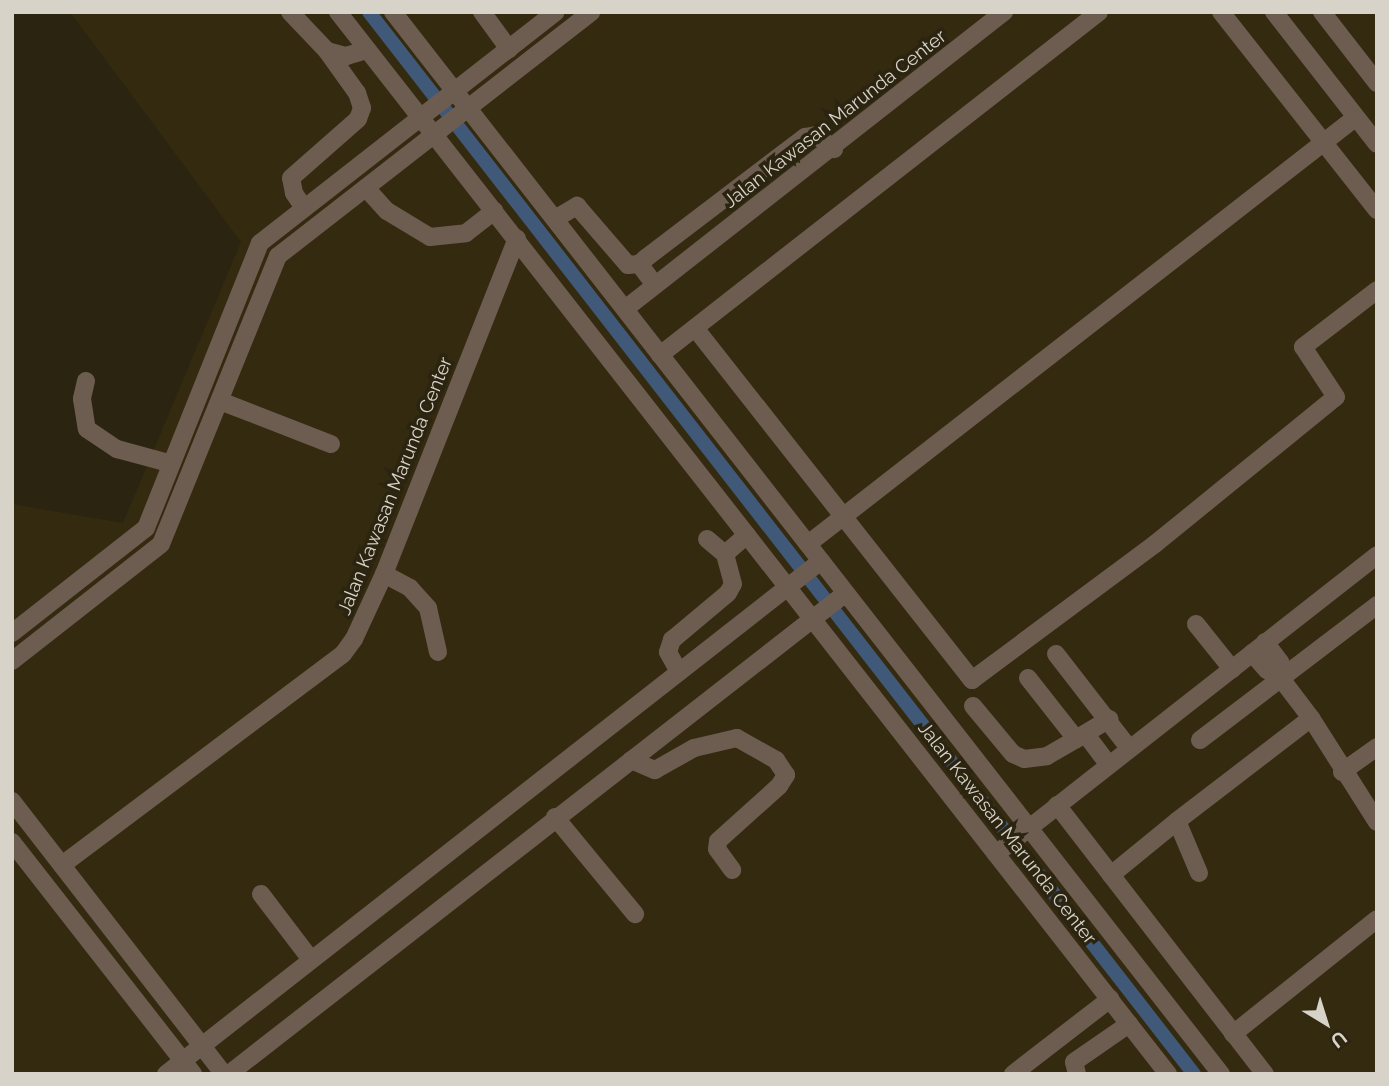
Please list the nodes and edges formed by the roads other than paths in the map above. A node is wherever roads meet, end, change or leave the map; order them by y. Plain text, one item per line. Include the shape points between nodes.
1 (290, 12) edge
2 (338, 12) edge
3 (393, 12) edge
4 (482, 12) edge
5 (556, 12) edge
6 (591, 12) edge
7 (1004, 12) edge
8 (1099, 12) edge
9 (1221, 12) edge
10 (1274, 12) edge
11 (1322, 12) edge
12 (509, 49) junction
13 (367, 50) junction
14 (327, 51) junction
15 (1377, 83) edge
16 (451, 93) junction
17 (465, 111) junction
18 (423, 115) junction
19 (1365, 120) edge
20 (437, 132) junction
21 (1322, 143) junction
22 (1377, 144) edge
23 (834, 149) junction
24 (366, 188) junction
25 (304, 208) junction
26 (1377, 210) edge
27 (494, 211) junction
28 (555, 219) junction
29 (517, 238) junction
30 (672, 238) junction
31 (689, 258) junction
32 (639, 264) junction
33 (655, 285) junction
34 (1377, 290) edge
35 (625, 309) junction
36 (695, 328) junction
37 (660, 355) junction
38 (86, 381) dead end
39 (204, 381) junction
40 (222, 396) junction
41 (331, 444) dead end
42 (169, 463) junction
43 (842, 517) junction
44 (146, 528) junction
45 (747, 535) junction
46 (707, 539) dead end
47 (161, 544) junction
48 (808, 544) junction
49 (725, 554) junction
50 (1377, 555) edge
51 (819, 562) junction
52 (384, 574) junction
53 (790, 585) junction
54 (844, 594) junction
55 (1377, 605) edge
56 (815, 617) junction
57 (1196, 624) dead end
58 (12, 632) edge
59 (1259, 648) junction
60 (438, 652) dead end
61 (1056, 654) dead end
62 (12, 661) edge
63 (1232, 669) junction
64 (679, 672) junction
65 (1279, 676) junction
66 (1028, 678) dead end
67 (973, 706) dead end
68 (1311, 718) junction
69 (1109, 719) junction
70 (1082, 737) junction
71 (1200, 740) dead end
72 (1377, 747) edge
73 (1129, 748) junction
74 (631, 761) junction
75 (1108, 764) junction
76 (1342, 772) junction
77 (12, 801) edge
78 (1057, 805) junction
79 (555, 817) junction
80 (1177, 821) junction
81 (1377, 822) edge
82 (1028, 829) junction
83 (12, 842) edge
84 (998, 853) junction
85 (62, 865) junction
86 (732, 870) dead end
87 (1199, 873) dead end
88 (1111, 875) junction
89 (261, 894) dead end
90 (635, 914) dead end
91 (1375, 924) edge
92 (309, 957) junction
93 (1110, 999) junction
94 (1129, 1024) junction
95 (1233, 1034) junction
96 (202, 1045) junction
97 (188, 1067) edge
98 (166, 1074) edge
99 (227, 1074) edge
100 (1013, 1074) edge
101 (1077, 1074) edge
102 (1168, 1074) edge
103 (1221, 1074) edge
104 (1265, 1074) edge

1 - 14 lane
2 - 13 lane, Jalan Kawasan Marunda Center
3 - 16 lane, Jalan Kawasan Marunda Center
4 - 12 lane
5 - 12 lane
6 - 17 lane
7 - 23 lane, Jalan Kawasan Marunda Center
8 - 36 lane
9 - 21 lane
10 - 19 lane
11 - 15 lane
12 - 16 lane
13 - 14 lane via 346,56
13 - 18 lane, Jalan Kawasan Marunda Center
14 - 25 lane via 357,93 362,108 358,119 291,178
16 - 17 lane, Jalan Kawasan Marunda Center
16 - 18 lane
17 - 20 lane
17 - 28 lane, Jalan Kawasan Marunda Center
18 - 20 lane, Jalan Kawasan Marunda Center
18 - 25 lane
19 - 21 lane
19 - 22 lane
20 - 24 lane
20 - 27 lane, Jalan Kawasan Marunda Center
21 - 26 lane
21 - 43 lane
23 - 30 lane via 816,135 805,137
23 - 31 lane, Jalan Kawasan Marunda Center
24 - 27 lane via 387,211 430,237 466,233
24 - 40 lane via 275,260
25 - 39 lane via 257,247
27 - 29 lane, Jalan Kawasan Marunda Center
28 - 32 lane via 578,206 628,265
28 - 35 lane, Jalan Kawasan Marunda Center
29 - 45 lane, Jalan Kawasan Marunda Center
29 - 52 lane, Jalan Kawasan Marunda Center
30 - 31 lane
30 - 32 lane
31 - 33 lane, Jalan Kawasan Marunda Center
32 - 33 lane
33 - 35 lane, Jalan Kawasan Marunda Center
34 - 43 lane via 1303,347 1336,397 979,678 967,678
35 - 37 lane, Jalan Kawasan Marunda Center
36 - 37 lane
36 - 43 lane
37 - 48 lane, Jalan Kawasan Marunda Center
38 - 42 lane via 82,399 87,429 117,449
39 - 40 lane
39 - 42 lane
40 - 41 lane
40 - 47 lane
42 - 44 lane
43 - 48 lane
44 - 47 lane
44 - 58 lane
45 - 49 lane
45 - 53 lane, Jalan Kawasan Marunda Center
46 - 49 lane
47 - 62 lane
48 - 51 lane, Jalan Kawasan Marunda Center
49 - 64 lane via 733,584 672,640 668,652
50 - 59 lane, Jalan Kawasan Marunda Center
51 - 53 lane
51 - 54 lane, Jalan Kawasan Marunda Center
52 - 60 lane via 410,589 428,608
52 - 85 lane, Jalan Kawasan Marunda Center via 363,625 342,654
53 - 56 lane, Jalan Kawasan Marunda Center
53 - 64 lane
54 - 56 lane
54 - 82 lane, Jalan Kawasan Marunda Center
55 - 65 lane
56 - 74 lane
56 - 84 lane, Jalan Kawasan Marunda Center
57 - 63 lane
59 - 63 lane, Jalan Kawasan Marunda Center
59 - 65 lane via 1280,662
61 - 69 lane
63 - 73 lane, Jalan Kawasan Marunda Center
64 - 92 lane
65 - 68 lane
65 - 71 lane
66 - 70 lane
67 - 70 lane via 1013,754 1024,758 1047,756
68 - 76 lane
68 - 80 lane
69 - 70 lane
69 - 73 lane
70 - 75 lane
72 - 76 lane
73 - 75 lane, Jalan Kawasan Marunda Center
74 - 79 lane
74 - 86 lane via 655,770 694,748 737,738 775,760 786,775 779,786 718,841 717,849
75 - 78 lane, Jalan Kawasan Marunda Center
76 - 81 lane
77 - 85 lane
78 - 82 lane, Jalan Kawasan Marunda Center
78 - 88 lane
79 - 90 lane
79 - 99 lane
80 - 87 lane
80 - 88 lane
82 - 84 lane
82 - 103 lane, Jalan Kawasan Marunda Center
83 - 97 lane
84 - 93 lane, Jalan Kawasan Marunda Center
85 - 96 lane
88 - 95 lane
89 - 92 lane
91 - 95 lane
92 - 96 lane
93 - 94 lane, Jalan Kawasan Marunda Center
93 - 100 lane
94 - 101 lane via 1074,1062
94 - 102 lane, Jalan Kawasan Marunda Center
95 - 104 lane
96 - 97 lane
96 - 99 lane
97 - 98 lane

